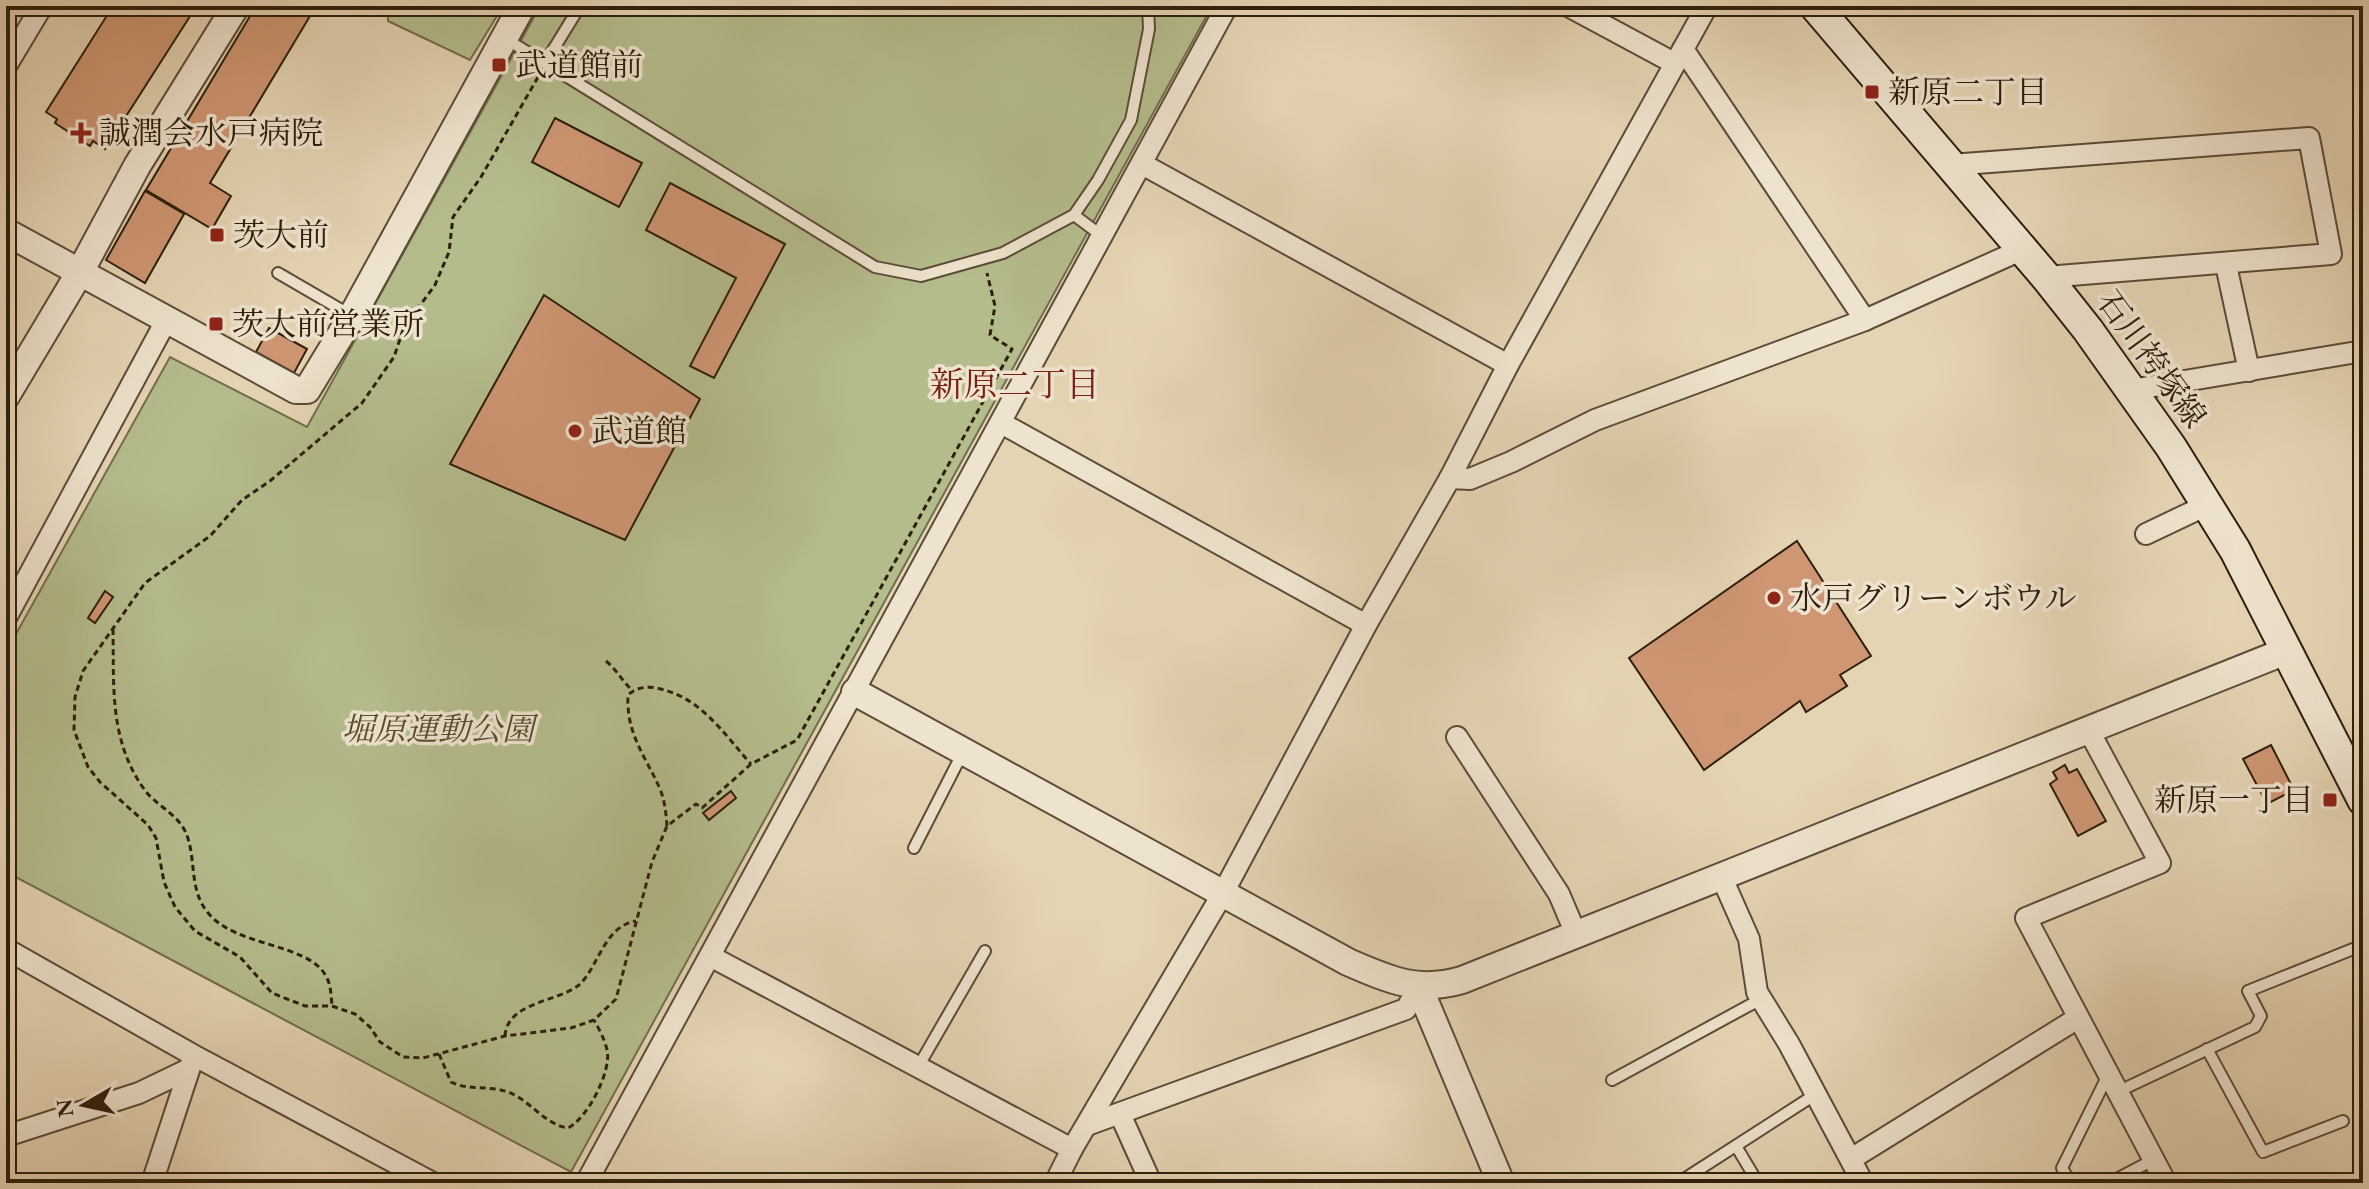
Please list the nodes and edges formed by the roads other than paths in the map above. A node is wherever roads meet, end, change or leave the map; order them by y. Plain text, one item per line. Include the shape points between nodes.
1 (42, 6) edge
2 (236, 6) edge
3 (522, 6) edge
4 (580, 6) edge
5 (1148, 6) edge
6 (1227, 6) edge
7 (1568, 6) edge
8 (1707, 6) edge
9 (1815, 6) edge
10 (504, 38) junction
11 (1678, 56) junction
12 (545, 63) junction
13 (6, 66) edge
14 (1142, 164) junction
15 (1950, 165) junction
16 (1074, 215) junction
17 (6, 232) edge
18 (1102, 236) junction
19 (2021, 250) junction
20 (2226, 265) junction
21 (80, 272) junction
22 (278, 273) dead end
23 (2046, 277) junction
24 (352, 316) junction
25 (167, 319) junction
26 (1865, 320) junction
27 (2363, 351) edge
28 (1508, 365) junction
29 (2249, 371) junction
30 (2131, 390) junction
31 (6, 396) edge
32 (1001, 423) junction
33 (1450, 478) junction
34 (2209, 504) junction
35 (2146, 534) dead end
36 (6, 617) edge
37 (1366, 625) junction
38 (2286, 651) junction
39 (855, 692) junction
40 (2089, 731) junction
41 (1457, 737) dead end
42 (964, 751) junction
43 (2363, 800) edge
44 (914, 848) dead end
45 (1722, 878) junction
46 (1223, 893) junction
47 (1576, 934) junction
48 (2363, 945) edge
49 (6, 949) edge
50 (985, 951) dead end
51 (710, 956) junction
52 (1419, 987) junction
53 (1761, 999) junction
54 (2078, 1018) junction
55 (2207, 1049) junction
56 (191, 1062) junction
57 (918, 1067) junction
58 (1612, 1080) dead end
59 (2112, 1083) junction
60 (1816, 1094) junction
61 (1120, 1114) junction
62 (2343, 1121) dead end
63 (1087, 1125) junction
64 (6, 1136) edge
65 (1736, 1146) junction
66 (1072, 1149) junction
67 (1851, 1159) junction
68 (2153, 1160) junction
69 (2363, 1179) edge
70 (152, 1183) edge
71 (433, 1183) edge
72 (586, 1183) edge
73 (1055, 1183) edge
74 (1151, 1183) edge
75 (1501, 1183) edge
76 (1678, 1183) edge
77 (1758, 1183) edge
78 (1863, 1183) edge
79 (2071, 1183) edge
80 (2109, 1183) edge
81 (2166, 1183) edge
82 (2353, 1183) edge

1 - 13 street
2 - 21 street via 137,166
3 - 10 street
4 - 12 lane
5 - 16 lane via 1149,29 1131,120
6 - 14 street
7 - 11 street
8 - 11 street
9 - 15 main road, 石川袴塚線
10 - 12 lane
10 - 24 street
11 - 26 street
11 - 28 street
12 - 16 lane via 875,267 921,276 1003,253
14 - 18 street
14 - 28 street
15 - 19 main road, 石川袴塚線
15 - 20 street via 2309,138 2331,254
16 - 18 lane
17 - 21 street
18 - 32 street
19 - 23 main road, 石川袴塚線
19 - 26 street
20 - 23 street
20 - 29 street
21 - 25 street
21 - 31 street
22 - 24 lane
23 - 30 main road, 石川袴塚線
24 - 25 street via 304,391
25 - 36 street
26 - 33 street via 1595,420 1470,479
27 - 29 street
28 - 33 street
29 - 30 street
30 - 34 main road, 石川袴塚線
32 - 37 street
32 - 39 street
33 - 37 street
34 - 35 street
34 - 38 main road, 石川袴塚線
37 - 46 street
38 - 40 street
38 - 43 main road, 石川袴塚線
39 - 42 street
39 - 51 street
40 - 45 street
40 - 54 street via 2160,863 2026,918
41 - 47 street via 1559,894
42 - 44 lane
42 - 46 street
45 - 47 street
45 - 53 street via 1749,939
46 - 52 street via 1348,962
46 - 63 street
47 - 52 street via 1462,980
48 - 55 lane via 2248,991 2261,1016 2255,1027
49 - 56 street
50 - 57 lane
51 - 57 street
51 - 72 street
52 - 61 street via 1406,1009
52 - 75 street
53 - 58 lane
53 - 60 street
54 - 59 street
54 - 67 street
55 - 59 lane
55 - 62 lane via 2263,1152
56 - 64 street via 139,1093
56 - 70 street
56 - 71 street
57 - 66 street
59 - 68 street
59 - 79 lane via 2062,1168
60 - 65 lane
60 - 67 street
61 - 63 street
61 - 74 street
63 - 66 street
65 - 76 lane
65 - 77 lane
66 - 73 street
67 - 78 street
68 - 80 lane
68 - 81 street
69 - 82 lane

